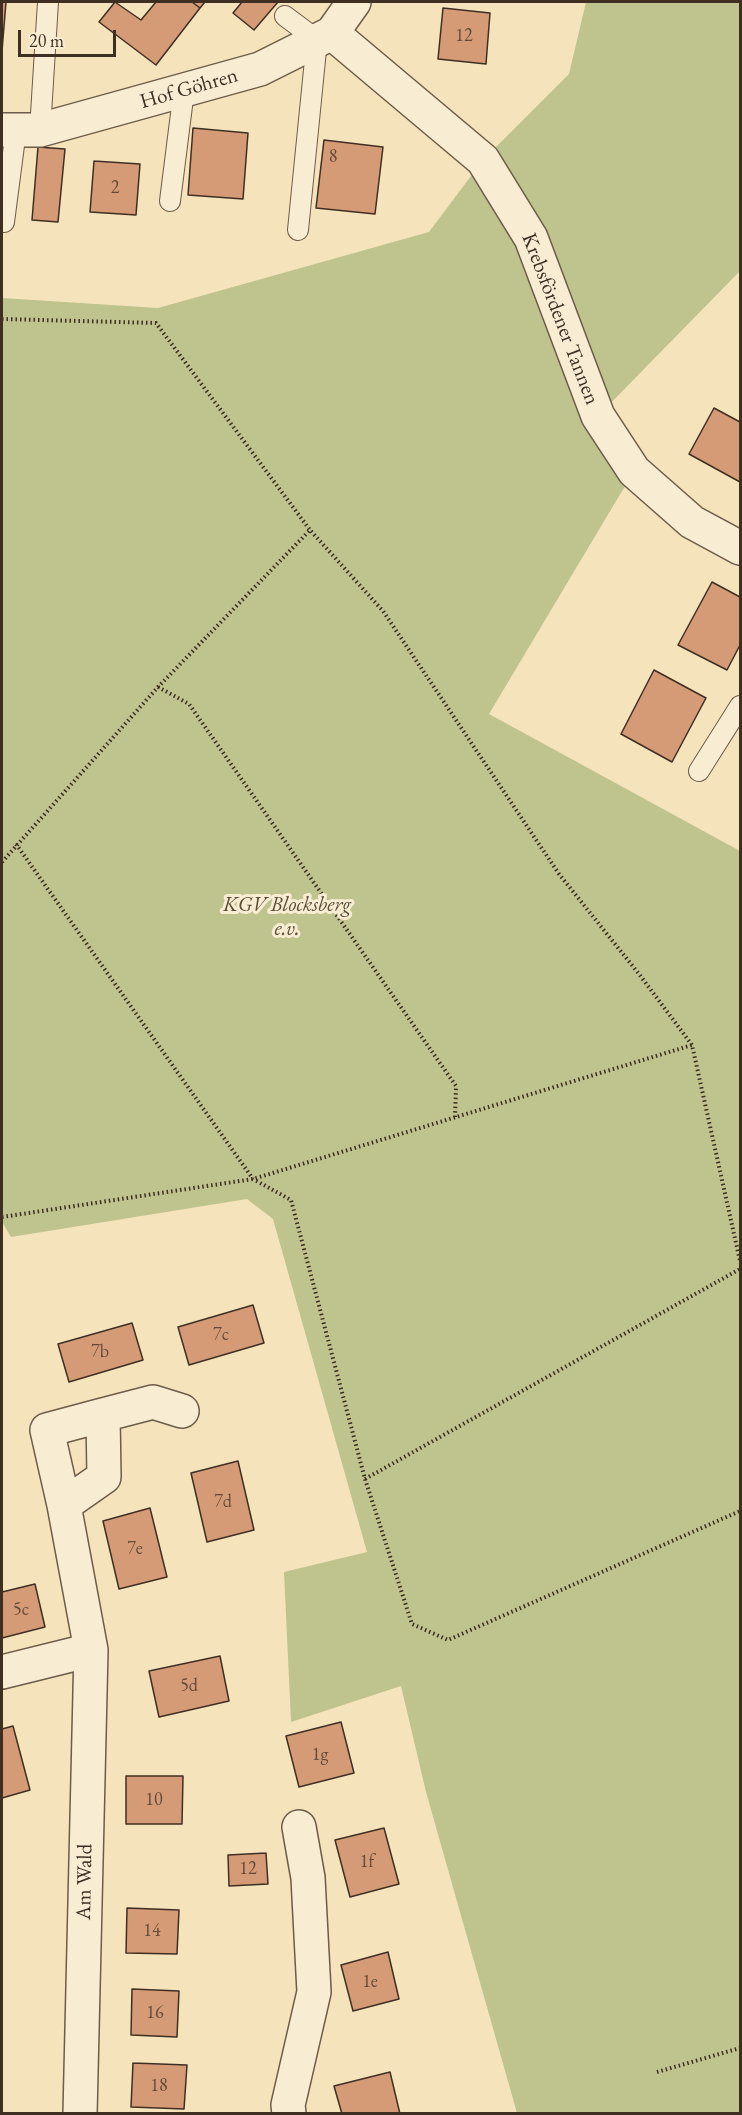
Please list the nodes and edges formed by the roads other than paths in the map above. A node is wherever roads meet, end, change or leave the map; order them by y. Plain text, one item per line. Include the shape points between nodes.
1 (48, 2) edge
2 (354, 2) edge
3 (285, 16) dead end
4 (325, 36) junction
5 (184, 90) junction
6 (19, 130) edge
7 (170, 201) dead end
8 (4, 222) dead end
9 (298, 230) dead end
10 (741, 548) edge
11 (741, 706) edge
12 (699, 771) dead end
13 (182, 1411) dead end
14 (103, 1415) junction
15 (64, 1505) junction
16 (91, 1650) junction
17 (2, 1672) edge
18 (299, 1827) dead end
19 (80, 2114) edge
20 (289, 2114) edge

1 - 6 lane
2 - 4 street, Hof Göhren
3 - 4 lane
4 - 5 street, Hof Göhren via 260,69
4 - 9 lane
4 - 10 street, Krebsfördener Tannen via 483,160 531,238 598,416 633,471 692,522
5 - 6 street, Hof Göhren
5 - 7 lane
6 - 8 lane
11 - 12 lane
13 - 14 street, Am Wald via 153,1402
14 - 15 street via 104,1477
14 - 15 street, Am Wald via 47,1430
15 - 16 street, Am Wald
16 - 17 street
16 - 19 street, Am Wald
18 - 20 street via 308,1878 314,1992

